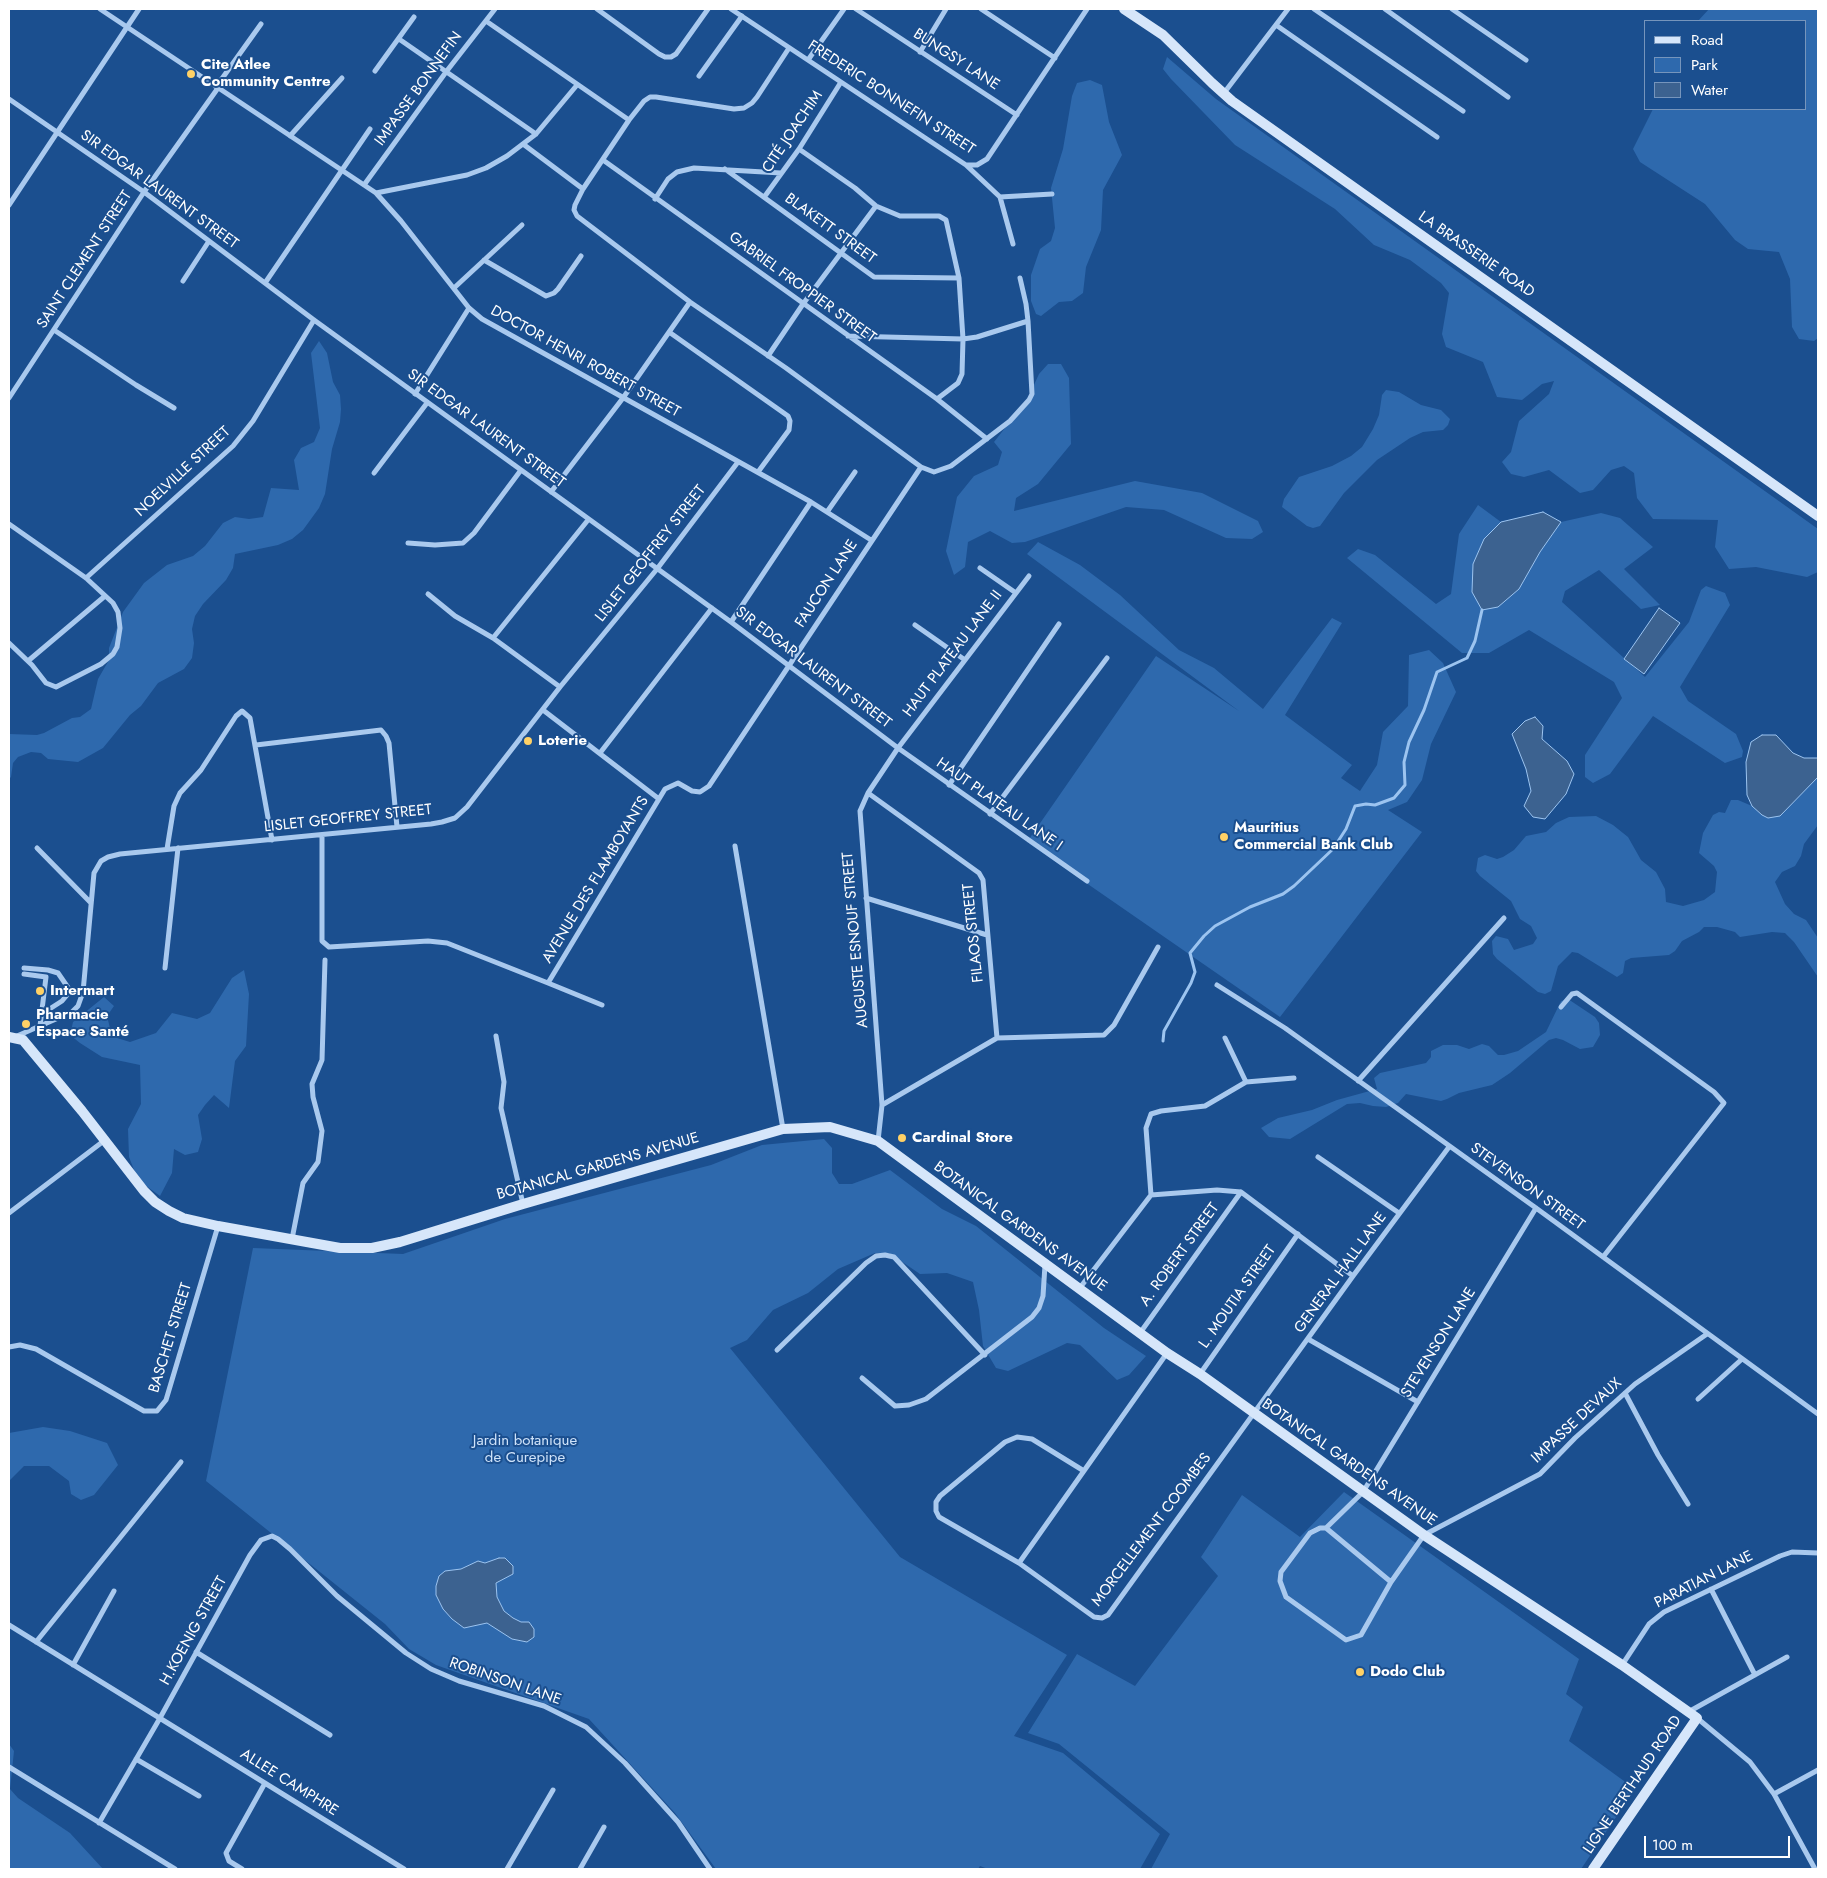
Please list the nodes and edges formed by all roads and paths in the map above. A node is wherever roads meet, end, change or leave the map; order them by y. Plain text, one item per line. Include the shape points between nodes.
1 (100, 9) edge
2 (139, 9) edge
3 (495, 9) edge
4 (597, 9) edge
5 (708, 9) edge
6 (731, 9) edge
7 (844, 9) edge
8 (856, 9) edge
9 (946, 9) edge
10 (981, 9) edge
11 (1088, 9) edge
12 (1124, 9) edge
13 (1288, 9) edge
14 (1314, 9) edge
15 (1385, 9) edge
16 (1452, 9) edge
17 (742, 16) junction
18 (414, 17) dead end
19 (486, 21) junction
20 (261, 24) dead end
21 (1276, 25) junction
22 (127, 27) junction
23 (399, 39) junction
24 (789, 48) junction
25 (920, 52) junction
26 (1055, 58) junction
27 (808, 60) junction
28 (1526, 60) dead end
29 (375, 71) dead end
30 (446, 72) junction
31 (699, 76) dead end
32 (342, 78) dead end
33 (841, 82) junction
34 (577, 85) junction
35 (217, 88) junction
36 (1224, 94) junction
37 (1508, 97) dead end
38 (9, 99) edge
39 (1463, 111) dead end
40 (1017, 115) junction
41 (629, 120) junction
42 (370, 129) dead end
43 (58, 132) junction
44 (536, 134) junction
45 (290, 136) junction
46 (1437, 137) dead end
47 (523, 144) junction
48 (799, 149) junction
49 (603, 160) junction
50 (966, 165) junction
51 (342, 169) junction
52 (726, 169) junction
53 (780, 173) junction
54 (364, 185) junction
55 (583, 189) junction
56 (144, 192) junction
57 (376, 193) junction
58 (1052, 194) dead end
59 (765, 196) junction
60 (1000, 197) junction
61 (655, 199) junction
62 (9, 205) edge
63 (876, 206) junction
64 (522, 225) dead end
65 (209, 242) junction
66 (1013, 244) dead end
67 (840, 254) junction
68 (581, 256) dead end
69 (484, 260) junction
70 (959, 278) junction
71 (1020, 278) dead end
72 (183, 281) dead end
73 (265, 283) junction
74 (454, 288) junction
75 (690, 302) junction
76 (803, 304) junction
77 (469, 308) junction
78 (314, 320) junction
79 (1028, 321) junction
80 (54, 330) junction
81 (669, 332) junction
82 (848, 336) junction
83 (963, 339) junction
84 (768, 356) junction
85 (415, 394) junction
86 (9, 398) edge
87 (624, 398) junction
88 (937, 399) junction
89 (427, 403) junction
90 (174, 408) dead end
91 (986, 438) junction
92 (738, 462) junction
93 (921, 466) junction
94 (521, 470) junction
95 (758, 472) junction
96 (855, 472) dead end
97 (374, 473) dead end
98 (551, 492) junction
99 (811, 502) junction
100 (827, 512) junction
101 (1818, 516) edge
102 (588, 520) junction
103 (9, 524) edge
104 (871, 540) junction
105 (408, 543) dead end
106 (980, 568) dead end
107 (657, 569) junction
108 (1029, 576) dead end
109 (86, 578) junction
110 (1016, 593) junction
111 (428, 594) dead end
112 (106, 596) junction
113 (712, 608) junction
114 (731, 622) junction
115 (915, 624) dead end
116 (1059, 624) dead end
117 (493, 638) junction
118 (9, 643) edge
119 (1106, 658) dead end
120 (28, 660) junction
121 (965, 660) junction
122 (788, 666) junction
123 (560, 687) junction
124 (543, 710) junction
125 (256, 745) junction
126 (898, 748) junction
127 (600, 754) junction
128 (949, 785) junction
129 (868, 793) junction
130 (660, 799) junction
131 (990, 814) junction
132 (396, 827) junction
133 (322, 835) junction
134 (272, 840) junction
135 (735, 846) dead end
136 (37, 848) dead end
137 (178, 848) junction
138 (167, 849) junction
139 (1087, 881) dead end
140 (866, 898) junction
141 (91, 904) junction
142 (1504, 918) dead end
143 (987, 934) junction
144 (1158, 947) dead end
145 (325, 960) dead end
146 (165, 968) dead end
147 (548, 983) junction
148 (1217, 985) dead end
149 (602, 1005) dead end
150 (1561, 1007) dead end
151 (42, 1011) junction
152 (40, 1026) junction
153 (496, 1036) dead end
154 (11, 1037) edge
155 (997, 1038) junction
156 (1224, 1038) dead end
157 (1294, 1078) dead end
158 (1358, 1081) junction
159 (1246, 1082) junction
160 (882, 1104) junction
161 (783, 1129) junction
162 (105, 1140) junction
163 (878, 1141) junction
164 (1449, 1147) junction
165 (1318, 1157) dead end
166 (1241, 1192) junction
167 (1151, 1195) junction
168 (523, 1204) junction
169 (1536, 1208) junction
170 (9, 1213) edge
171 (1399, 1213) junction
172 (218, 1226) junction
173 (1298, 1234) junction
174 (292, 1239) junction
175 (1603, 1257) junction
176 (1046, 1264) junction
177 (1353, 1276) junction
178 (1079, 1289) junction
179 (1140, 1333) junction
180 (1707, 1334) junction
181 (1308, 1339) junction
182 (9, 1347) edge
183 (777, 1350) dead end
184 (1167, 1353) junction
185 (985, 1355) junction
186 (1742, 1359) junction
187 (1200, 1374) junction
188 (862, 1378) dead end
189 (1625, 1393) junction
190 (1698, 1399) dead end
191 (1418, 1402) junction
192 (1254, 1414) junction
193 (1818, 1414) edge
194 (181, 1462) dead end
195 (1084, 1471) junction
196 (1362, 1492) junction
197 (1688, 1504) dead end
198 (1326, 1528) junction
199 (1424, 1535) junction
200 (1818, 1553) edge
201 (250, 1555) joint
202 (1019, 1563) junction
203 (1391, 1582) junction
204 (1711, 1589) junction
205 (114, 1591) dead end
206 (9, 1625) edge
207 (36, 1642) junction
208 (196, 1652) junction
209 (1786, 1657) dead end
210 (73, 1665) junction
211 (1622, 1665) junction
212 (1755, 1675) junction
213 (1694, 1715) junction
214 (160, 1718) junction
215 (330, 1735) dead end
216 (136, 1759) junction
217 (9, 1767) edge
218 (1818, 1770) edge
219 (265, 1783) junction
220 (552, 1790) dead end
221 (1774, 1794) junction
222 (198, 1796) dead end
223 (99, 1823) junction
224 (604, 1827) dead end
225 (175, 1869) edge
226 (242, 1869) edge
227 (404, 1869) edge
228 (507, 1869) edge
229 (580, 1869) edge
230 (710, 1869) edge
231 (1593, 1869) edge
232 (1815, 1869) edge

1 - 22 street, DOCTOR HENRI ROBERT STREET
2 - 22 street
3 - 19 street, IMPASSE BONNEFIN
4 - 5 street via 665,57 676,54
6 - 17 street, FREDERIC BONNEFIN STREET
7 - 27 street
8 - 25 street, BUNGSY LANE
9 - 25 street
10 - 26 street
11 - 26 street, FREDERIC BONNEFIN STREET
12 - 36 street, LA BRASSERIE ROAD via 1163,35
13 - 21 street
14 - 39 street
15 - 37 street
16 - 28 street
17 - 24 street, FREDERIC BONNEFIN STREET
17 - 31 street
18 - 23 street
19 - 30 street, IMPASSE BONNEFIN
19 - 34 street
20 - 35 street, SAINT CLEMENT STREET
21 - 36 street
21 - 46 street
22 - 35 street, DOCTOR HENRI ROBERT STREET
22 - 43 street
23 - 29 street
23 - 30 street
24 - 27 street, FREDERIC BONNEFIN STREET
24 - 41 street via 757,98 744,108 650,97
25 - 40 street, BUNGSY LANE
26 - 40 street, FREDERIC BONNEFIN STREET
27 - 33 street, FREDERIC BONNEFIN STREET
30 - 44 street
30 - 54 street, IMPASSE BONNEFIN
32 - 45 street
33 - 48 street, CITÉ JOACHIM
33 - 50 street, FREDERIC BONNEFIN STREET
34 - 41 street
34 - 44 street
35 - 45 street, DOCTOR HENRI ROBERT STREET
35 - 56 street, SAINT CLEMENT STREET
36 - 101 street, LA BRASSERIE ROAD
38 - 43 street, SIR EDGAR LAURENT STREET
40 - 50 street, FREDERIC BONNEFIN STREET via 987,159 977,165
41 - 49 street
42 - 51 street
43 - 56 street, SIR EDGAR LAURENT STREET
43 - 62 street
44 - 47 street
45 - 51 street, DOCTOR HENRI ROBERT STREET
47 - 55 street
47 - 57 street via 493,164 467,175
48 - 53 street, CITÉ JOACHIM
48 - 63 street
49 - 55 street
49 - 61 street, GABRIEL FROPPIER STREET
50 - 60 street
51 - 54 street, DOCTOR HENRI ROBERT STREET
51 - 73 street
52 - 53 street
52 - 59 street, BLAKETT STREET
52 - 61 street via 694,168 677,172 668,178
53 - 59 street, CITÉ JOACHIM
54 - 57 street, DOCTOR HENRI ROBERT STREET
55 - 75 street via 574,210 578,216
56 - 65 street, SIR EDGAR LAURENT STREET
56 - 80 street, SAINT CLEMENT STREET
57 - 74 street, DOCTOR HENRI ROBERT STREET
58 - 60 street
59 - 67 street, BLAKETT STREET
60 - 66 street
61 - 76 street, GABRIEL FROPPIER STREET
63 - 67 street
63 - 70 street via 900,216 940,216 946,220
64 - 69 street
65 - 72 street
65 - 73 street, SIR EDGAR LAURENT STREET
67 - 70 street, BLAKETT STREET via 874,277
67 - 76 street
68 - 69 street via 558,289 546,296
69 - 74 street
70 - 83 street
71 - 79 street
73 - 78 street, SIR EDGAR LAURENT STREET
74 - 77 street, DOCTOR HENRI ROBERT STREET
75 - 81 street
75 - 84 street
76 - 82 street, GABRIEL FROPPIER STREET
76 - 84 street
77 - 85 street
77 - 87 street, DOCTOR HENRI ROBERT STREET via 497,329
78 - 85 street, SIR EDGAR LAURENT STREET
78 - 109 street, NOELVILLE STREET via 253,421 233,446
79 - 83 street
79 - 91 street via 1032,394 1023,409
80 - 86 street, SAINT CLEMENT STREET
80 - 90 street
81 - 87 street
81 - 95 street via 788,416 789,430
82 - 83 street
82 - 88 street, GABRIEL FROPPIER STREET
83 - 88 street via 962,374 958,382
84 - 93 street
85 - 89 street, SIR EDGAR LAURENT STREET
87 - 92 street, DOCTOR HENRI ROBERT STREET
87 - 98 street
88 - 91 street, GABRIEL FROPPIER STREET
89 - 94 street, SIR EDGAR LAURENT STREET
89 - 97 street
91 - 93 street via 940,471 928,471
92 - 95 street, DOCTOR HENRI ROBERT STREET
92 - 107 street, LISLET GEOFFREY STREET
93 - 104 street
94 - 98 street, SIR EDGAR LAURENT STREET
94 - 105 street via 463,543
95 - 99 street, DOCTOR HENRI ROBERT STREET
96 - 100 street
98 - 102 street, SIR EDGAR LAURENT STREET
99 - 100 street, DOCTOR HENRI ROBERT STREET
99 - 114 street
100 - 104 street, DOCTOR HENRI ROBERT STREET
102 - 107 street, SIR EDGAR LAURENT STREET
102 - 117 street
103 - 109 street
104 - 122 street, FAUCON LANE
106 - 110 street
107 - 113 street, SIR EDGAR LAURENT STREET
107 - 123 street, LISLET GEOFFREY STREET
108 - 110 street, HAUT PLATEAU LANE II
109 - 112 street
110 - 121 street, HAUT PLATEAU LANE II
111 - 117 street via 455,616
112 - 120 street
112 - 120 street via 118,612 120,628 113,654 101,664 56,687 46,683
113 - 114 street, SIR EDGAR LAURENT STREET
113 - 127 street
114 - 122 street, SIR EDGAR LAURENT STREET
115 - 121 street
116 - 128 street
117 - 123 street
118 - 120 street
119 - 131 street
121 - 126 street, HAUT PLATEAU LANE II
122 - 126 street, SIR EDGAR LAURENT STREET
122 - 130 street, AVENUE DES FLAMBOYANTS via 709,786 700,792 678,783 665,789
123 - 124 street, LISLET GEOFFREY STREET
124 - 127 street
124 - 132 street, LISLET GEOFFREY STREET via 455,818
125 - 132 street via 381,730 389,743
125 - 134 street
125 - 138 street via 250,718 242,711 201,770 180,793 174,806
126 - 128 street, HAUT PLATEAU LANE I
126 - 129 street, AUGUSTE ESNOUF STREET
127 - 130 street
128 - 131 street, HAUT PLATEAU LANE I
129 - 140 street, AUGUSTE ESNOUF STREET via 860,811
129 - 143 street, FILAOS STREET via 979,873 985,890
130 - 147 street, AVENUE DES FLAMBOYANTS
131 - 139 street, HAUT PLATEAU LANE I
132 - 133 street, LISLET GEOFFREY STREET
133 - 134 street, LISLET GEOFFREY STREET
133 - 147 street, AVENUE DES FLAMBOYANTS via 322,941 329,947 428,941 447,943
134 - 137 street, LISLET GEOFFREY STREET
135 - 161 street
136 - 141 street
137 - 138 street, LISLET GEOFFREY STREET
137 - 146 street
138 - 141 street, LISLET GEOFFREY STREET via 120,854 101,861 94,873
140 - 143 street
140 - 160 street, AUGUSTE ESNOUF STREET
141 - 152 street, LISLET GEOFFREY STREET via 78,1006 72,1012
142 - 158 street
143 - 155 street, FILAOS STREET
144 - 155 street via 1111,1030 1104,1035
145 - 174 street via 322,1060 312,1084 322,1131 318,1162 303,1184
147 - 149 street
148 - 158 street, STEVENSON STREET via 1285,1028
150 - 175 street via 1572,994 1577,993 1714,1092 1724,1103
151 - 151 street via 62,1001 68,989 58,973 24,971 46,977
151 - 152 street
152 - 154 street, LISLET GEOFFREY STREET
153 - 168 street via 504,1082 501,1108
154 - 162 street, BOTANICAL GARDENS AVENUE via 22,1040
155 - 160 street
156 - 159 street
157 - 159 street
158 - 164 street, STEVENSON STREET
159 - 167 street via 1205,1106 1151,1114 1146,1128
160 - 163 street, AUGUSTE ESNOUF STREET
161 - 163 street, BOTANICAL GARDENS AVENUE via 830,1128
161 - 168 street, BOTANICAL GARDENS AVENUE
162 - 170 street
162 - 172 street, BOTANICAL GARDENS AVENUE via 155,1202 183,1218
163 - 176 street, BOTANICAL GARDENS AVENUE
164 - 169 street, STEVENSON STREET
164 - 171 street, GENERAL HALL LANE
165 - 171 street
166 - 167 street via 1217,1190
166 - 173 street
166 - 179 street, A. ROBERT STREET
167 - 178 street
168 - 174 street, BOTANICAL GARDENS AVENUE via 372,1248 340,1248
169 - 175 street, STEVENSON STREET
169 - 191 street, STEVENSON LANE
171 - 177 street, GENERAL HALL LANE
172 - 174 street, BOTANICAL GARDENS AVENUE
172 - 182 street, BASCHET STREET via 166,1400 157,1411 144,1411 36,1349 20,1345
173 - 177 street
173 - 187 street, L. MOUTIA STREET
175 - 180 street, STEVENSON STREET
176 - 178 street, BOTANICAL GARDENS AVENUE
176 - 185 street via 1039,1308
177 - 181 street, GENERAL HALL LANE
178 - 179 street, BOTANICAL GARDENS AVENUE
179 - 184 street, BOTANICAL GARDENS AVENUE
180 - 186 street, STEVENSON STREET
180 - 189 street, IMPASSE DEVAUX via 1654,1369
181 - 191 street
181 - 192 street, GENERAL HALL LANE
183 - 185 street via 866,1263 876,1256 885,1255 894,1257
184 - 187 street, BOTANICAL GARDENS AVENUE
184 - 195 street
185 - 188 street via 926,1399 909,1406 895,1406
186 - 190 street
186 - 193 street, STEVENSON STREET
187 - 192 street, BOTANICAL GARDENS AVENUE
189 - 197 street
189 - 199 street, IMPASSE DEVAUX via 1540,1474
191 - 196 street, STEVENSON LANE
192 - 196 street, BOTANICAL GARDENS AVENUE
192 - 202 street, MORCELLEMENT COOMBES via 1108,1615 1094,1617
194 - 207 street
195 - 202 street
195 - 202 street, MORCELLEMENT COOMBES via 1032,1439 1018,1437 1005,1442 940,1496 936,1511 940,1517
196 - 198 street, IMPASSE DEVAUX
196 - 199 street, BOTANICAL GARDENS AVENUE
198 - 203 street
198 - 203 street, IMPASSE DEVAUX via 1310,1533 1281,1572 1280,1581 1286,1597 1346,1640 1360,1635
199 - 203 street, IMPASSE DEVAUX
199 - 211 street, BOTANICAL GARDENS AVENUE
200 - 204 street, PARATIAN LANE via 1786,1554
201 - 208 street, H.KOENIG STREET
201 - 230 street, ROBINSON LANE via 261,1540 272,1536 278,1539 337,1596 392,1642 431,1669 459,1681 544,1706 586,1727 625,1763 678,1822
204 - 211 street, PARATIAN LANE via 1664,1612 1649,1624
204 - 212 street
205 - 210 street
206 - 207 street, ALLEE CAMPHRE
207 - 210 street, ALLEE CAMPHRE
208 - 214 street, H.KOENIG STREET
208 - 215 street
209 - 212 street
210 - 214 street, ALLEE CAMPHRE
211 - 213 street, BOTANICAL GARDENS AVENUE
212 - 213 street
213 - 221 street via 1750,1762
213 - 231 street, LIGNE BERTHAUD ROAD
214 - 216 street, H.KOENIG STREET
214 - 219 street, ALLEE CAMPHRE
216 - 222 street
216 - 223 street, H.KOENIG STREET
217 - 223 street
218 - 221 street
219 - 226 street via 226,1854 229,1861
219 - 227 street, ALLEE CAMPHRE
220 - 228 street
221 - 232 street
223 - 225 street
224 - 229 street

